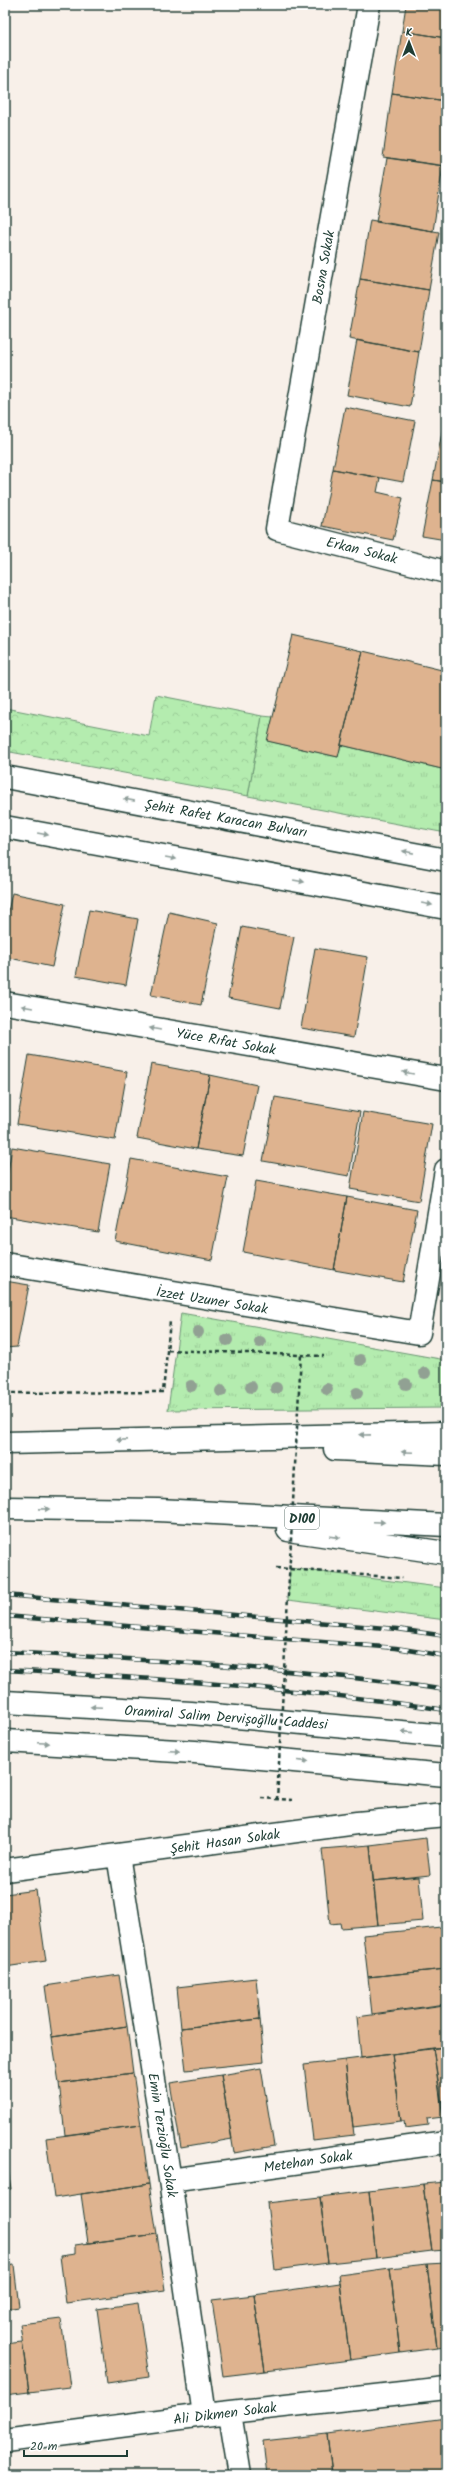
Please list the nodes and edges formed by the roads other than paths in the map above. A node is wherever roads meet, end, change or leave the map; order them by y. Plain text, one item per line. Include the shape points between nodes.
1 (369, 5) edge
2 (277, 529) joint
3 (446, 572) edge
4 (5, 777) edge
5 (5, 827) edge
6 (446, 860) edge
7 (446, 908) edge
8 (5, 1003) edge
9 (446, 1080) edge
10 (446, 1170) edge
11 (5, 1264) edge
12 (446, 1433) edge
13 (161, 1440) junction
14 (5, 1443) edge
15 (446, 1454) edge
16 (5, 1508) edge
17 (158, 1510) junction
18 (446, 1525) edge
19 (446, 1553) edge
20 (5, 1702) edge
21 (446, 1736) edge
22 (5, 1741) edge
23 (446, 1775) edge
24 (446, 1815) edge
25 (118, 1855) junction
26 (5, 1870) edge
27 (446, 2142) edge
28 (170, 2180) junction
29 (446, 2388) edge
30 (230, 2413) junction
31 (204, 2415) junction
32 (5, 2441) edge
33 (240, 2475) edge

1 - 2 main road, Bosna Sokak
2 - 3 main road, Erkan Sokak
6 -> 4 main road, Şehit Rafet Karacan Bulvarı
5 -> 7 main road
9 -> 8 main road, Yüce Rıfat Sokak
10 - 11 main road, İzzet Uzuner Sokak via 420,1333 173,1294
12 -> 13 main road
13 -> 14 main road
15 -> 13 main road
16 -> 17 main road, D100
17 -> 18 main road, D100
17 -> 19 main road
21 -> 20 main road, Oramiral Salim Dervişoğllu Caddesi via 191,1713
22 -> 23 main road via 195,1752
24 - 25 main road, Şehit Hasan Sokak via 356,1823
25 - 26 main road, Şehit Hasan Sokak
25 - 28 main road, Emin Terzioğlu Sokak
27 - 28 main road, Metehan Sokak
28 - 31 main road, Emin Terzioğlu Sokak
29 - 30 main road, Ali Dikmen Sokak
30 - 31 main road, Ali Dikmen Sokak
30 - 33 main road
31 - 32 main road, Ali Dikmen Sokak

